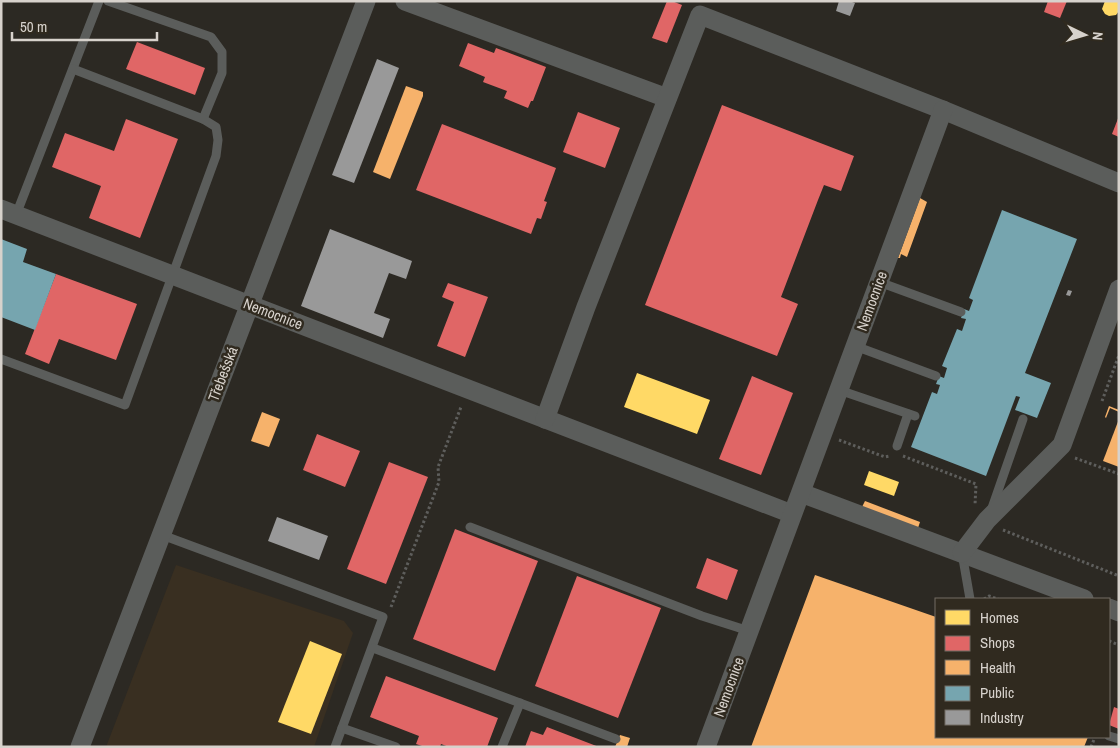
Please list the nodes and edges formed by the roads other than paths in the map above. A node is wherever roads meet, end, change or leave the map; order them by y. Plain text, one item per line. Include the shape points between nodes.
1 (99, 1) edge
2 (108, 1) edge
3 (366, 1) edge
4 (405, 1) edge
5 (73, 69) junction
6 (667, 98) junction
7 (943, 110) junction
8 (203, 119) junction
9 (1119, 183) edge
10 (9, 212) edge
11 (173, 275) junction
12 (879, 282) junction
13 (1119, 289) edge
14 (250, 305) junction
15 (961, 312) dead end
16 (855, 346) junction
17 (1, 359) edge
18 (936, 376) dead end
19 (839, 390) junction
20 (545, 419) junction
21 (1023, 419) dead end
22 (897, 446) dead end
23 (801, 493) junction
24 (792, 514) junction
25 (996, 521) junction
26 (470, 527) dead end
27 (162, 535) junction
28 (962, 553) junction
29 (970, 598) edge
30 (1081, 598) edge
31 (749, 631) junction
32 (373, 648) junction
33 (520, 702) junction
34 (342, 728) junction
35 (616, 739) dead end
36 (80, 747) edge
37 (335, 747) edge
38 (396, 747) edge
39 (502, 747) edge
40 (706, 747) edge

1 - 5 lane
2 - 8 lane via 211,37 222,52 222,73
3 - 14 street, Třebešská
4 - 6 street
5 - 8 lane
5 - 10 lane
6 - 7 street via 700,16
6 - 20 street
7 - 9 street
7 - 12 street, Nemocnice
8 - 11 lane via 216,127 216,156
10 - 11 street, Nemocnice
11 - 14 street, Nemocnice
11 - 17 lane via 125,405
12 - 15 lane
12 - 16 street, Nemocnice
13 - 25 street via 1062,445
14 - 20 street, Nemocnice
14 - 27 street, Třebešská
16 - 18 lane
16 - 19 street, Nemocnice
19 - 22 lane via 912,415
19 - 23 street, Nemocnice
20 - 24 street, Nemocnice
21 - 25 lane
23 - 24 street, Nemocnice
23 - 28 street
24 - 31 street, Nemocnice
25 - 28 street
26 - 31 lane
27 - 32 lane via 383,617
27 - 36 street, Třebešská
28 - 29 lane
28 - 30 street
31 - 40 street, Nemocnice
32 - 33 lane
32 - 34 lane
33 - 35 lane
33 - 39 lane
34 - 37 lane
34 - 38 lane

